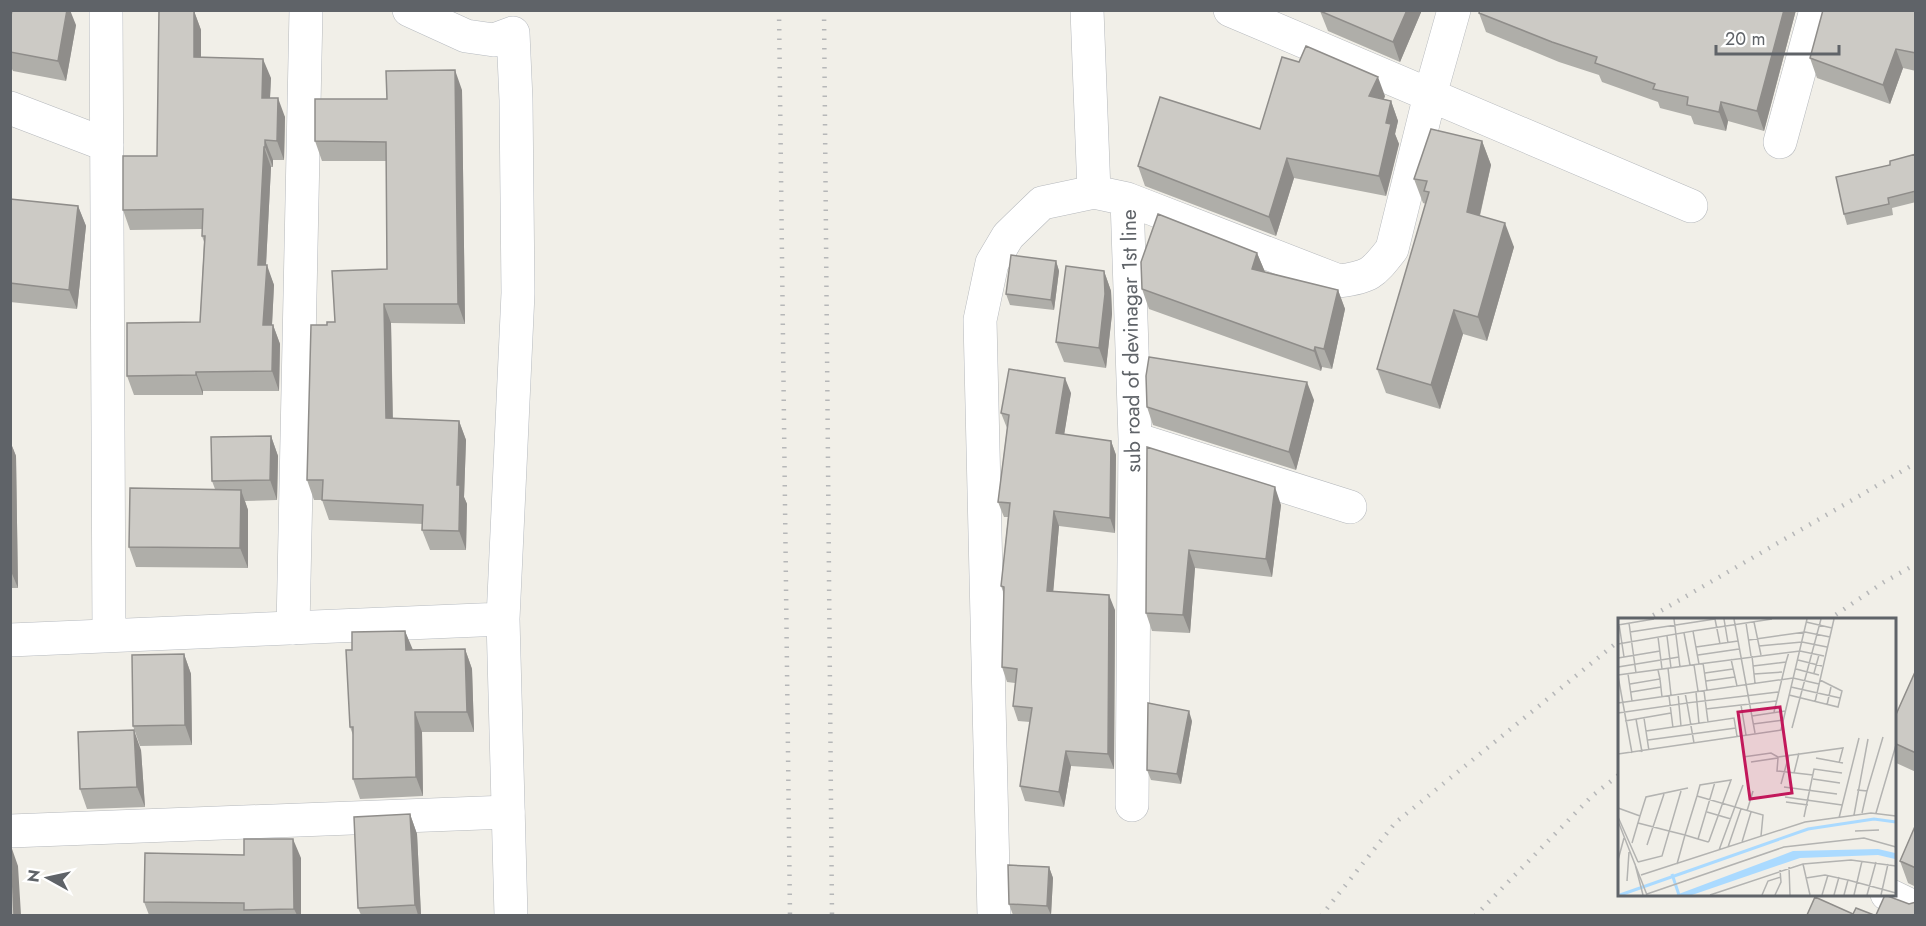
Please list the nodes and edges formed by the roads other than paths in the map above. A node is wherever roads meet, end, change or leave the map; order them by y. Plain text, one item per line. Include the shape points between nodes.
1 (106, 10) edge
2 (306, 10) edge
3 (409, 10) edge
4 (1087, 10) edge
5 (1230, 10) edge
6 (1454, 10) edge
7 (1816, 10) edge
8 (1430, 95) junction
9 (10, 108) edge
10 (1780, 142) dead end
11 (107, 145) junction
12 (1094, 192) junction
13 (1127, 200) junction
14 (1691, 206) dead end
15 (1135, 439) junction
16 (1350, 507) dead end
17 (503, 619) junction
18 (292, 628) junction
19 (110, 635) junction
20 (10, 640) edge
21 (1132, 805) dead end
22 (508, 812) junction
23 (10, 831) edge
24 (1891, 896) edge
25 (1916, 908) edge
26 (511, 915) edge
27 (994, 915) edge

1 - 11 street
2 - 18 street
3 - 17 street via 466,36 494,40 513,33 518,293
4 - 12 street
5 - 8 street
6 - 8 street, sub road of devinagar 1st line
7 - 10 street
8 - 13 street, sub road of devinagar 1st line via 1392,249 1376,270 1362,278 1339,281
8 - 14 street
9 - 11 street
11 - 19 street
12 - 13 street
12 - 27 street via 1042,203 1008,236 992,263 980,320
13 - 15 street, sub road of devinagar 1st line
15 - 16 street
15 - 21 street, sub road of devinagar 1st line
17 - 18 street
17 - 22 street
18 - 19 street
19 - 20 street
22 - 23 street
22 - 26 street
24 - 25 street

